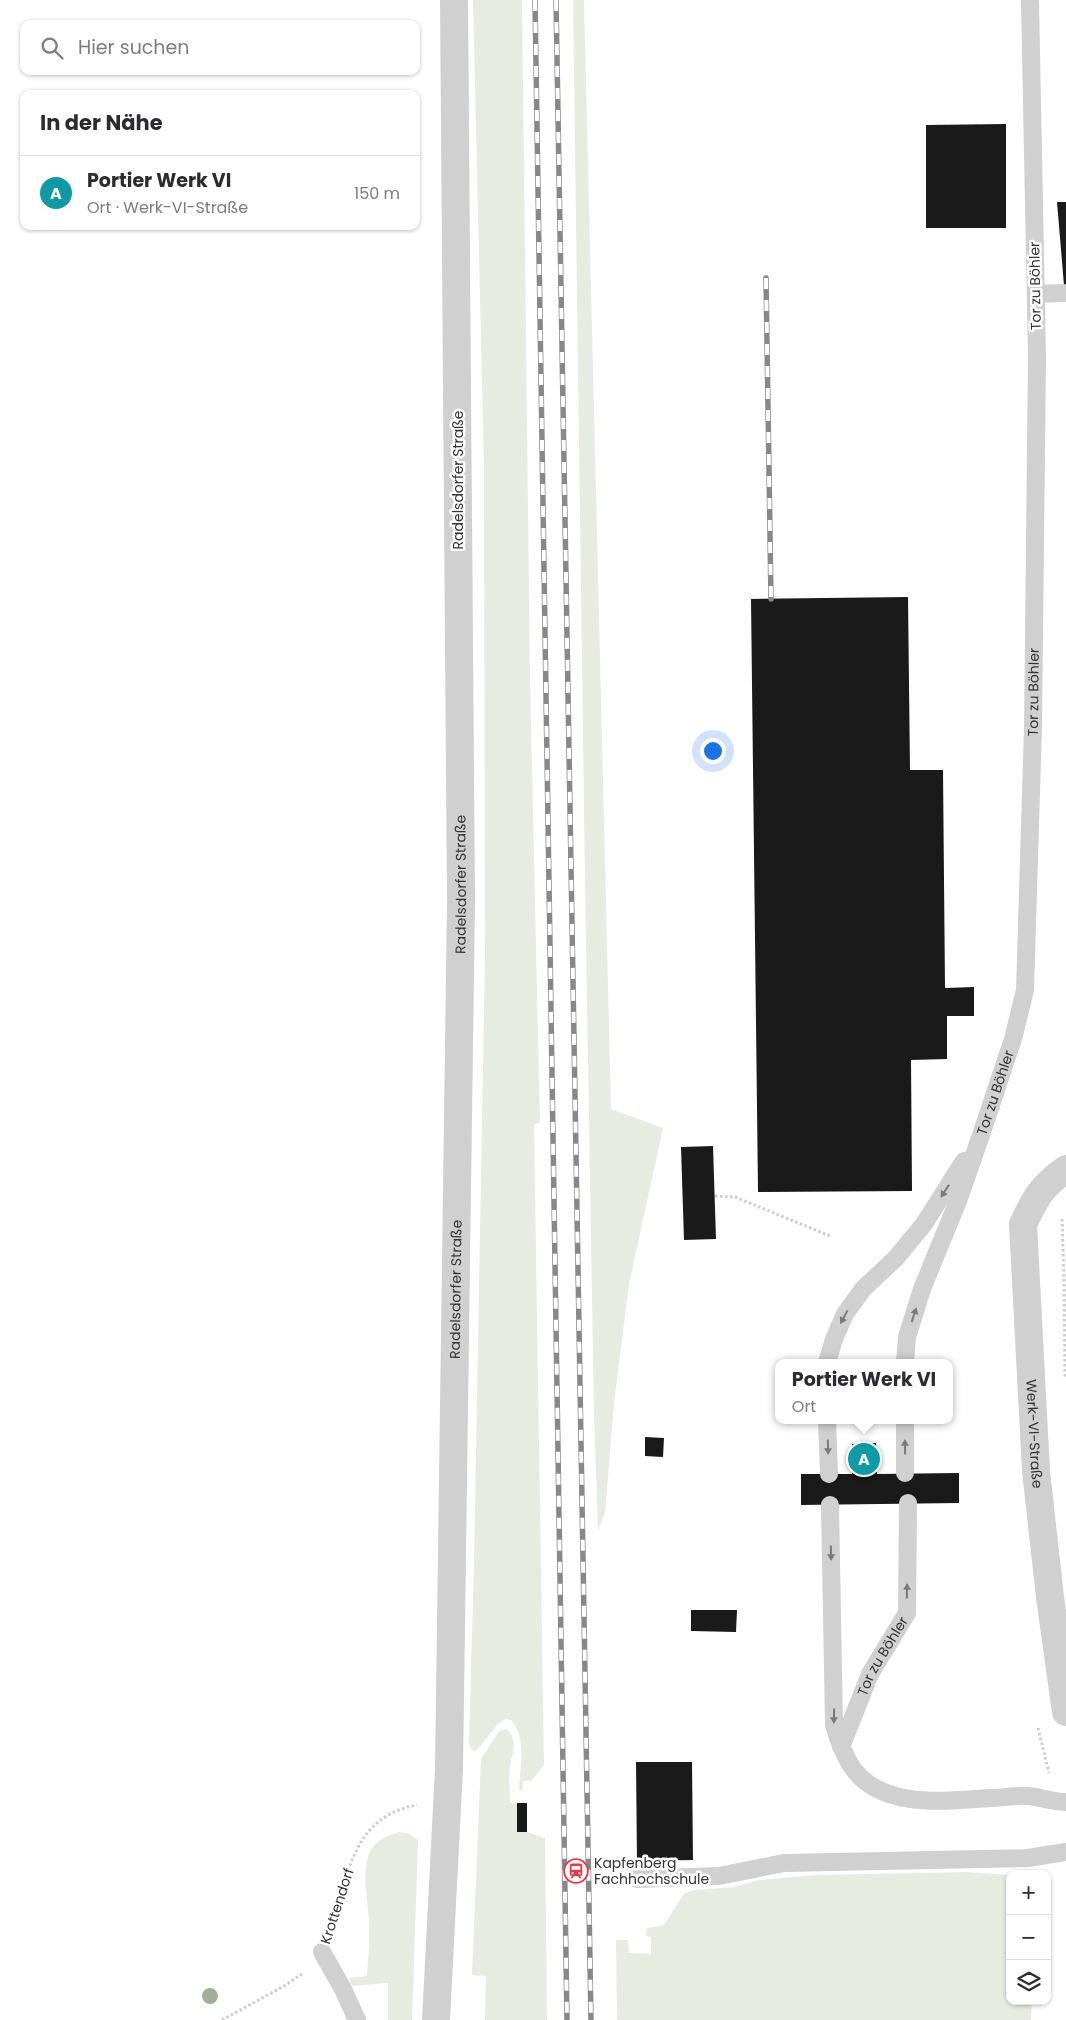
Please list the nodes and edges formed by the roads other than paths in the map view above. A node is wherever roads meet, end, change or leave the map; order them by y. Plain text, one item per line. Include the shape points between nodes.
1 (454, 0) edge
2 (1030, 0) edge
3 (1036, 294) junction
4 (1064, 294) dead end
5 (980, 1135) junction
6 (1066, 1169) edge
7 (828, 1359) edge
8 (905, 1359) edge
9 (828, 1424) edge
10 (905, 1424) edge
11 (905, 1473) dead end
12 (828, 1474) dead end
13 (908, 1503) dead end
14 (830, 1504) dead end
15 (1066, 1712) edge
16 (841, 1747) junction
17 (1061, 1802) edge
18 (1066, 1852) edge
19 (636, 1879) dead end
20 (322, 1952) road end
21 (356, 2020) edge
22 (436, 2020) edge

1 - 22 street, Radelsdorfer Straße via 461,901 449,1769
2 - 3 lane, Tor zu Böhler
3 - 4 lane
3 - 5 lane, Tor zu Böhler via 1033,727 1025,990 1013,1039
5 -> 7 lane via 924,1224 845,1314
8 -> 5 lane, Tor zu Böhler via 907,1337 919,1299
6 - 15 street, Werk-VI-Straße via 1048,1182 1023,1224 1036,1470
9 -> 12 lane
11 -> 10 lane
16 -> 13 lane, Tor zu Böhler via 870,1674 907,1613
14 -> 16 lane via 834,1726
16 - 17 lane via 862,1779 876,1790 898,1796 922,1800 1028,1796
18 - 19 lane via 1028,1858 784,1863 719,1876
20 - 21 lane

